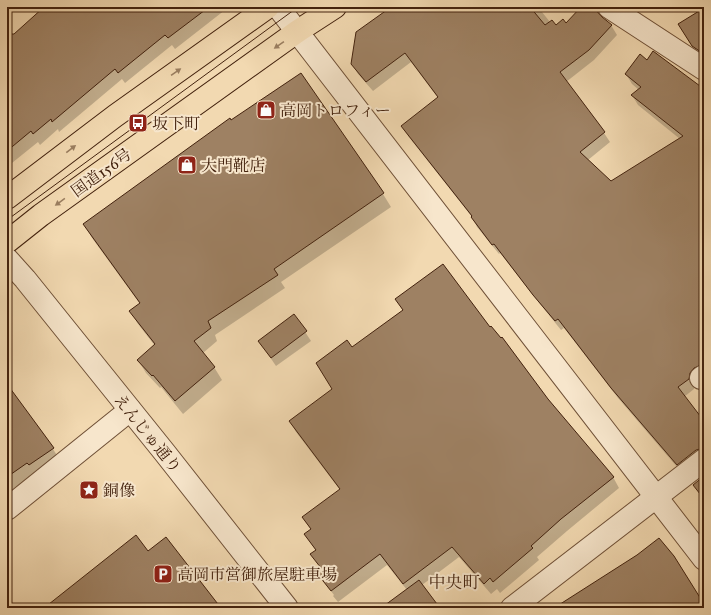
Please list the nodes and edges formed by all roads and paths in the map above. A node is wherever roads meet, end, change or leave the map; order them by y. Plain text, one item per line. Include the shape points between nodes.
1 (268, 7) edge
2 (278, 7) edge
3 (335, 7) edge
4 (610, 7) edge
5 (298, 31) junction
6 (704, 69) edge
7 (7, 198) edge
8 (7, 242) edge
9 (7, 259) edge
10 (130, 410) junction
11 (704, 460) edge
12 (655, 497) junction
13 (7, 509) edge
14 (704, 559) edge
15 (287, 608) edge
16 (512, 608) edge

7 -> 1 highway via 115,116
2 - 5 street
3 - 5 highway, 国道156号
4 - 6 street
5 -> 8 highway, 国道156号
5 - 12 street
9 - 10 street, えんじゅ通り
10 - 13 street
10 - 15 street, えんじゅ通り
11 - 12 street
12 - 14 street
12 - 16 street

